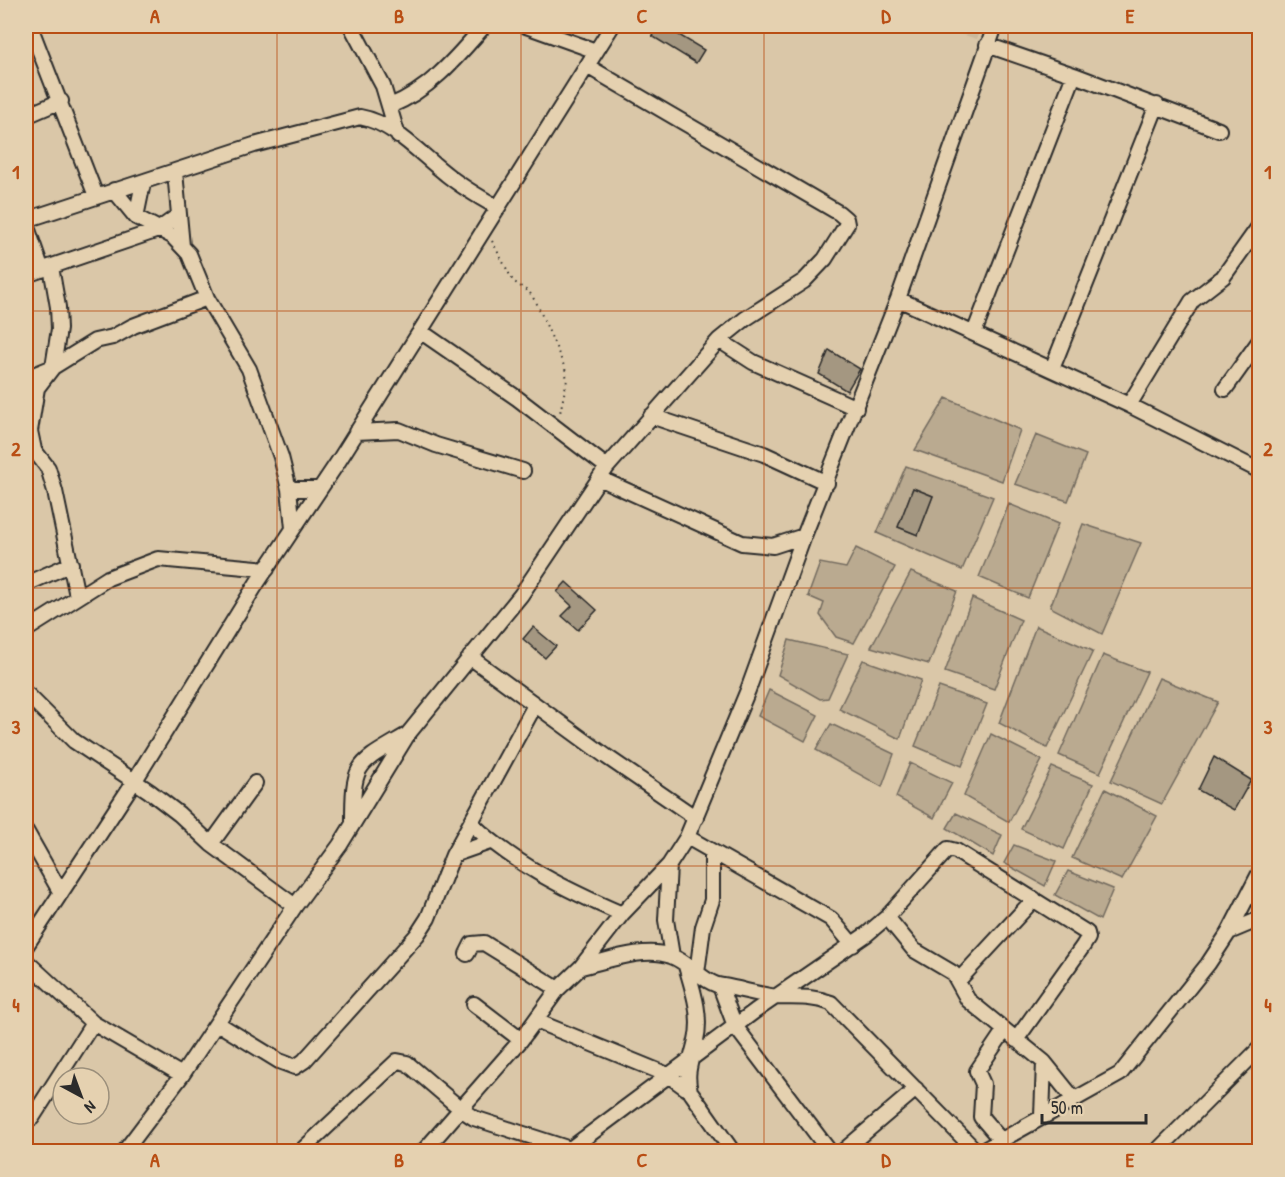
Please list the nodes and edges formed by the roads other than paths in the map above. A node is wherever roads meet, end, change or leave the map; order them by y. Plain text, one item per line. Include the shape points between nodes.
1 (30, 26) edge
2 (351, 26) edge
3 (484, 26) edge
4 (526, 26) edge
5 (612, 26) edge
6 (995, 26) edge
7 (987, 45) junction
8 (596, 51) junction
9 (587, 66) junction
10 (1074, 75) junction
11 (61, 101) junction
12 (1157, 105) junction
13 (390, 106) junction
14 (26, 116) edge
15 (1219, 130) dead end
16 (398, 136) junction
17 (175, 172) junction
18 (142, 183) junction
19 (114, 190) junction
20 (96, 196) junction
21 (497, 207) junction
22 (179, 214) junction
23 (136, 217) junction
24 (26, 222) edge
25 (1260, 225) edge
26 (158, 230) junction
27 (182, 246) junction
28 (47, 268) junction
29 (26, 275) edge
30 (207, 298) junction
31 (898, 298) junction
32 (420, 331) junction
33 (974, 333) junction
34 (719, 340) junction
35 (1260, 340) edge
36 (53, 367) junction
37 (1052, 369) junction
38 (26, 378) edge
39 (1225, 389) dead end
40 (1130, 405) junction
41 (856, 408) junction
42 (651, 416) junction
43 (356, 432) junction
44 (1260, 454) edge
45 (1256, 469) edge
46 (523, 471) dead end
47 (604, 473) junction
48 (827, 483) junction
49 (289, 489) junction
50 (319, 489) junction
51 (293, 528) junction
52 (804, 536) junction
53 (71, 564) junction
54 (267, 569) junction
55 (26, 584) edge
56 (77, 596) junction
57 (26, 630) edge
58 (470, 657) junction
59 (28, 695) dead end
60 (535, 705) junction
61 (408, 734) junction
62 (133, 781) junction
63 (255, 783) dead end
64 (696, 818) junction
65 (471, 823) junction
66 (353, 825) junction
67 (26, 831) edge
68 (687, 837) junction
69 (490, 842) junction
70 (211, 844) junction
71 (712, 852) junction
72 (453, 855) junction
73 (669, 865) junction
74 (1260, 872) edge
75 (61, 892) junction
76 (1034, 899) junction
77 (295, 906) junction
78 (622, 914) junction
79 (888, 917) junction
80 (1260, 919) edge
81 (32, 929) edge
82 (1228, 932) junction
83 (853, 945) junction
84 (26, 946) edge
85 (467, 954) dead end
86 (672, 956) junction
87 (26, 961) edge
88 (580, 967) junction
89 (692, 969) junction
90 (810, 975) junction
91 (958, 981) junction
92 (720, 986) junction
93 (558, 988) junction
94 (775, 997) junction
95 (816, 997) junction
96 (474, 1004) dead end
97 (536, 1021) junction
98 (93, 1023) junction
99 (217, 1023) junction
100 (735, 1026) junction
101 (1005, 1031) junction
102 (521, 1040) junction
103 (1016, 1040) junction
104 (1260, 1048) edge
105 (689, 1059) junction
106 (1044, 1062) junction
107 (182, 1075) junction
108 (668, 1075) junction
109 (916, 1089) junction
110 (690, 1090) junction
111 (1073, 1098) junction
112 (462, 1110) junction
113 (1042, 1116) junction
114 (32, 1118) dead end
115 (1000, 1139) junction
116 (568, 1150) edge
117 (124, 1152) edge
118 (300, 1152) edge
119 (423, 1152) edge
120 (733, 1152) edge
121 (830, 1152) edge
122 (842, 1152) edge
123 (979, 1152) edge
124 (1156, 1152) edge

1 - 11 street
2 - 13 street via 373,63
3 - 13 street via 425,87
4 - 8 street
5 - 8 street
6 - 7 street
7 - 10 street
7 - 31 street
8 - 9 street
9 - 21 street
9 - 34 street via 846,219 845,229 825,259 804,280
10 - 12 street
10 - 33 street
11 - 14 street
11 - 20 street
12 - 15 street
12 - 37 street
13 - 16 street
16 - 17 street via 372,119 360,117 254,145
16 - 21 street via 459,185
17 - 18 street
17 - 22 street
18 - 19 street
18 - 23 street
19 - 20 street
19 - 23 street
20 - 24 street
21 - 32 street
22 - 26 street
22 - 27 street
23 - 26 street
24 - 28 street
25 - 40 street via 1222,277 1192,301
26 - 27 street
26 - 28 street
27 - 30 street
28 - 29 street
28 - 36 street via 58,307
30 - 36 street via 133,326 113,338 95,341
30 - 49 street via 249,369
31 - 33 street
31 - 41 street
32 - 43 street
32 - 47 street via 517,398
33 - 37 street
34 - 41 street via 753,362
34 - 42 street
35 - 39 street
36 - 38 street
36 - 53 street via 38,388 30,431 34,450 51,476
37 - 40 street
40 - 45 street
41 - 48 street
42 - 47 street
42 - 48 street via 764,454
43 - 46 street via 399,430
43 - 50 street
44 - 45 street
47 - 52 street via 742,543 773,546
47 - 58 street via 521,595
48 - 52 street
49 - 50 street
49 - 51 street
50 - 51 street
51 - 54 street
52 - 64 street
53 - 55 street
53 - 56 street
54 - 56 street via 158,559 108,578
54 - 62 street
56 - 57 street
58 - 60 street
58 - 61 street
59 - 62 street via 74,741
60 - 64 street
60 - 65 street
61 - 66 street
61 - 66 street via 363,761 355,783
62 - 70 street via 179,814
62 - 75 street
63 - 70 street
64 - 68 street
65 - 69 street
65 - 72 street
66 - 77 street
67 - 75 street
68 - 71 street
68 - 73 street
69 - 72 street
69 - 78 street via 540,876
70 - 77 street
71 - 83 street via 831,919
71 - 89 street via 712,900
72 - 99 street via 428,918 417,935 295,1067
73 - 78 street
73 - 86 street via 666,920
74 - 82 street
75 - 81 street
76 - 79 street via 948,849
76 - 91 street
76 - 103 street via 1083,928 1088,938
77 - 99 street
78 - 88 street
79 - 83 street
79 - 91 street via 914,950 945,967
80 - 82 street
81 - 84 street
82 - 111 street via 1132,1062 1120,1074
83 - 90 street
85 - 93 street via 472,944 484,943
86 - 88 street via 639,954
86 - 89 street
87 - 98 street
88 - 93 street
89 - 92 street
89 - 105 street via 698,1023
90 - 94 street
90 - 95 street
91 - 101 street via 968,1000
92 - 94 street
92 - 100 street
93 - 97 street
94 - 95 street
94 - 100 street
95 - 109 street via 840,1010
96 - 102 street
97 - 102 street
97 - 108 street
98 - 107 street
98 - 114 street
99 - 107 street
100 - 105 street
100 - 121 street
101 - 103 street
101 - 115 street via 976,1071 982,1084 981,1116
102 - 112 street
103 - 106 street
104 - 124 street
105 - 108 street
105 - 110 street
106 - 111 street
106 - 113 street
107 - 117 street
108 - 110 street
108 - 116 street
109 - 122 street
109 - 123 street
110 - 120 street
111 - 113 street
112 - 116 street via 474,1118
112 - 118 street via 407,1063 397,1061
112 - 119 street
113 - 115 street
115 - 123 street

